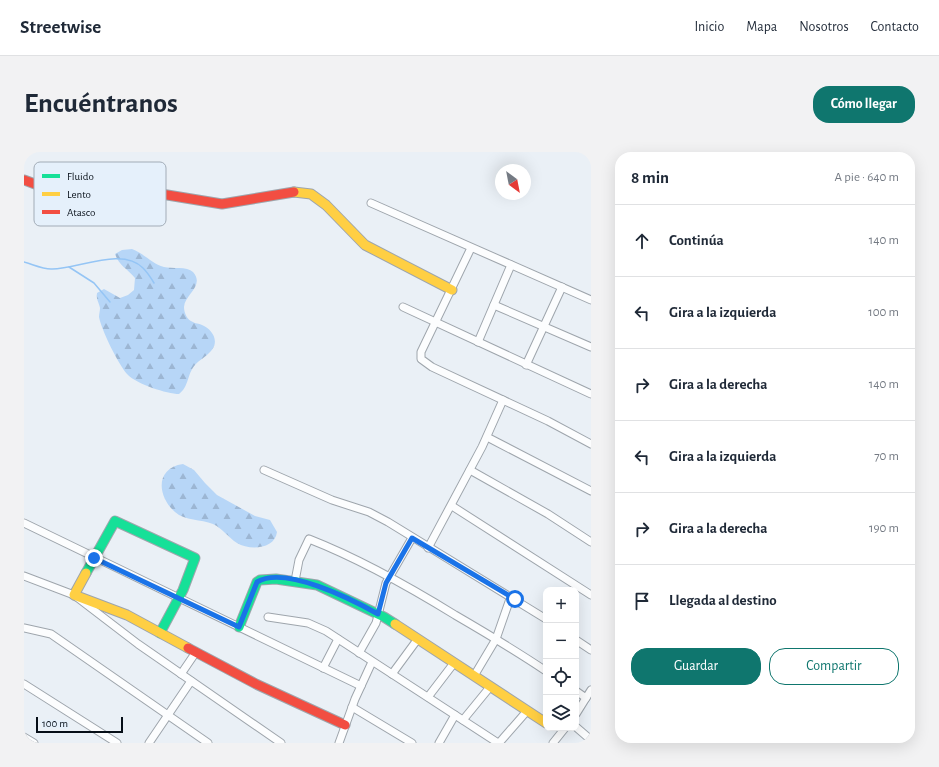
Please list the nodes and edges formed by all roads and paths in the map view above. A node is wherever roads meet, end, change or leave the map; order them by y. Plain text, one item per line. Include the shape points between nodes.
1 (24, 180) edge
2 (34, 184) edge
3 (166, 195) edge
4 (371, 203) dead end
5 (471, 248) junction
6 (511, 265) junction
7 (562, 287) junction
8 (452, 290) junction
9 (591, 300) edge
10 (494, 305) junction
11 (403, 307) dead end
12 (436, 321) junction
13 (544, 326) junction
14 (478, 342) junction
15 (591, 347) edge
16 (526, 365) junction
17 (591, 394) edge
18 (503, 400) junction
19 (487, 437) junction
20 (591, 444) edge
21 (264, 470) dead end
22 (470, 470) junction
23 (591, 490) edge
24 (452, 506) junction
25 (24, 523) edge
26 (412, 538) junction
27 (591, 542) edge
28 (428, 548) junction
29 (94, 558) junction
30 (24, 576) edge
31 (390, 576) junction
32 (295, 581) junction
33 (74, 595) junction
34 (591, 595) edge
35 (511, 596) junction
36 (179, 598) junction
37 (378, 614) junction
38 (268, 617) dead end
39 (543, 617) edge
40 (239, 627) junction
41 (24, 628) edge
42 (160, 633) junction
43 (338, 639) junction
44 (496, 639) junction
45 (417, 640) junction
46 (579, 642) edge
47 (591, 650) edge
48 (196, 652) junction
49 (359, 653) junction
50 (372, 662) junction
51 (454, 663) junction
52 (323, 668) junction
53 (543, 669) edge
54 (181, 674) junction
55 (392, 674) junction
56 (474, 676) junction
57 (191, 681) junction
58 (24, 684) edge
59 (361, 686) junction
60 (490, 687) junction
61 (591, 690) edge
62 (579, 693) edge
63 (428, 698) junction
64 (586, 698) junction
65 (352, 707) junction
66 (579, 709) edge
67 (527, 711) junction
68 (168, 715) junction
69 (455, 715) junction
70 (463, 720) junction
71 (543, 721) edge
72 (345, 725) junction
73 (579, 730) edge
74 (562, 731) edge
75 (24, 737) edge
76 (591, 740) edge
77 (34, 743) edge
78 (117, 743) edge
79 (149, 743) edge
80 (208, 743) edge
81 (281, 743) edge
82 (339, 743) edge
83 (412, 743) edge
84 (440, 743) edge
85 (499, 743) edge
86 (553, 743) edge

1 - 2 street
3 - 8 street via 222,204 297,192 310,194 326,205 374,251
4 - 5 street
5 - 6 street
5 - 8 street
6 - 7 street
6 - 10 street
7 - 9 street
7 - 13 street
8 - 12 street
10 - 13 street
10 - 14 street
11 - 12 street
12 - 14 street
12 - 18 street via 421,352 421,359 432,367
13 - 15 street
13 - 16 street
14 - 16 street
16 - 17 street
18 - 19 street
18 - 20 street
19 - 22 street
19 - 23 street
21 - 26 street via 332,500 369,512
22 - 24 street
22 - 27 street via 548,514
24 - 28 street
24 - 34 street
25 - 29 street
26 - 28 street
26 - 31 street
28 - 35 street
29 - 33 street
29 - 36 street
29 - 36 street via 113,522 116,521 195,558
30 - 33 street
31 - 32 street via 309,539 299,560
31 - 37 street
31 - 44 street
32 - 37 street via 317,585
32 - 40 street via 276,578 257,582
33 - 42 street via 121,612
33 - 54 street
35 - 39 street
35 - 44 street
36 - 40 street
36 - 42 street
37 - 45 street
37 - 49 street via 374,628
38 - 43 street via 308,623
40 - 52 street
41 - 68 street via 51,634
42 - 48 street
43 - 49 street
43 - 52 street
44 - 53 street
44 - 56 street
45 - 51 street
45 - 55 street
46 - 47 street
48 - 54 street
48 - 72 street via 256,684
49 - 50 street
50 - 55 street
50 - 59 street
51 - 56 street
51 - 63 street
52 - 59 street
54 - 57 street
55 - 63 street
56 - 60 street
57 - 68 street
57 - 81 street
58 - 78 street
59 - 65 street
60 - 67 street
60 - 70 street
61 - 64 street
62 - 64 street
63 - 69 street
64 - 66 street
65 - 72 street
65 - 83 street
67 - 71 street
67 - 85 street
68 - 79 street
68 - 80 street
69 - 70 street
69 - 84 street
70 - 85 street
72 - 82 street
73 - 76 street
74 - 86 street
75 - 77 street

